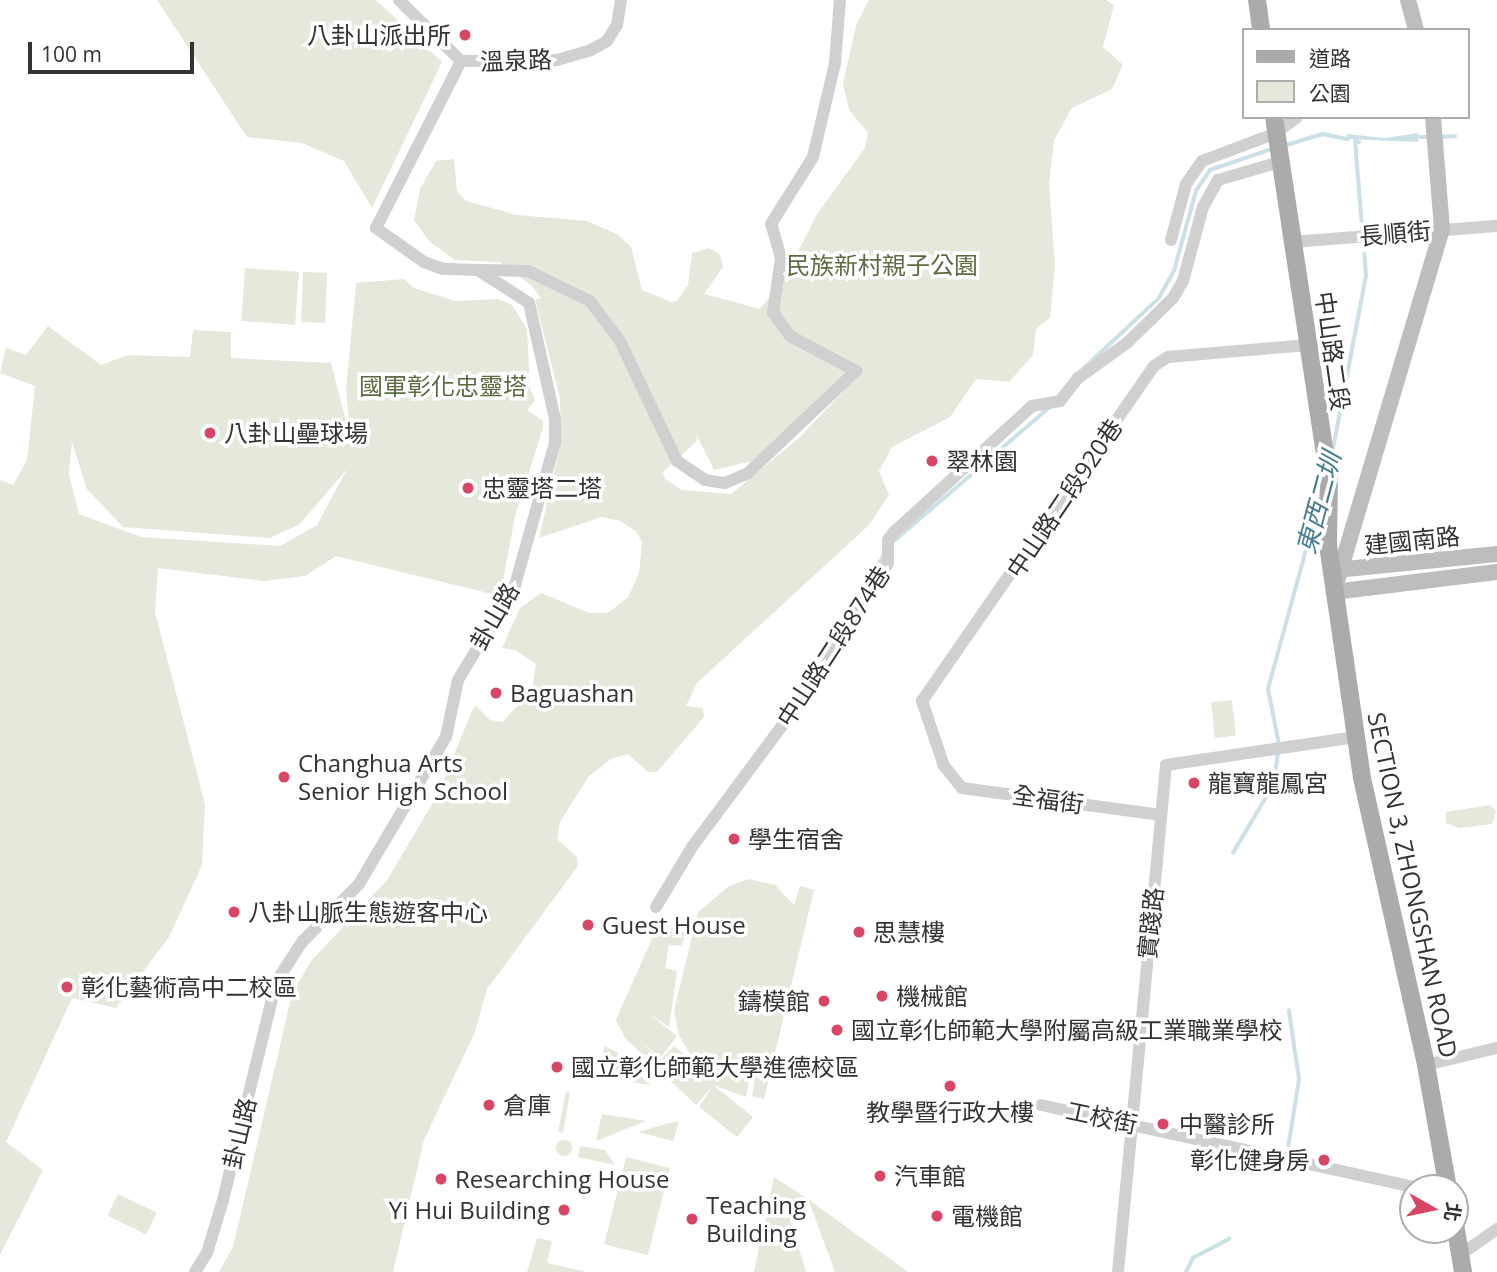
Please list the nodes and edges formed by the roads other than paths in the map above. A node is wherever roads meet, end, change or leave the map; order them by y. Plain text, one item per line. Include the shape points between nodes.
1 (400, 0) edge
2 (621, 0) edge
3 (839, 0) edge
4 (1257, 0) edge
5 (1408, 0) edge
6 (1261, 28) edge
7 (1415, 28) edge
8 (461, 61) junction
9 (1295, 119) edge
10 (1434, 130) edge
11 (1277, 141) edge
12 (1225, 151) junction
13 (1231, 175) junction
14 (1497, 226) edge
15 (1441, 229) junction
16 (1171, 240) dead end
17 (1292, 242) junction
18 (478, 270) junction
19 (1308, 345) junction
20 (1497, 554) edge
21 (1337, 570) junction
22 (1497, 572) edge
23 (1334, 592) junction
24 (1356, 737) junction
25 (944, 766) joint
26 (1161, 815) junction
27 (656, 907) dead end
28 (1497, 1048) edge
29 (1426, 1065) junction
30 (1041, 1105) dead end
31 (1132, 1123) junction
32 (1445, 1174) edge
33 (1399, 1184) edge
34 (1497, 1228) edge
35 (1458, 1244) edge
36 (1461, 1264) edge
37 (195, 1272) edge
38 (1118, 1272) edge

1 - 8 street
2 - 8 street, 溫泉路 via 617,25 607,41 591,50 557,61
3 - 18 street via 835,63 813,157 771,224 781,258 773,313 789,336 856,371 748,473 725,483 705,480 677,461 600,310 528,271
4 - 6 main road
5 - 7 street
8 - 18 street via 376,228 424,262 443,269
9 - 11 street
10 - 15 street
11 - 12 street
11 - 13 street, 中山路二段874巷
11 - 17 main road, 中山路二段
12 - 13 street
12 - 16 street via 1202,161 1186,184
13 - 27 street, 中山路二段874巷 via 1209,192 1183,281 1173,298 1127,343 1078,378 1060,401 1025,412 888,540 889,558 819,676 692,847
14 - 15 street, 長順街
15 - 17 street, 長順街
15 - 21 street
17 - 19 main road, 中山路二段
18 - 37 street, 卦山路 via 529,303 555,419 555,443 515,585 458,680 446,737 382,849 359,884 302,942 276,982 223,1200 207,1253
19 - 21 main road, 中山路二段
19 - 25 street, 中山路二段920巷 via 1168,357 1154,366 922,701
20 - 21 street, 建國南路
21 - 23 main road, 中山路二段
22 - 23 street, 建國南路
23 - 24 main road, SECTION 3, ZHONGSHAN ROAD
24 - 26 street, 實踐路 via 1166,765
24 - 29 main road, SECTION 3, ZHONGSHAN ROAD
25 - 26 street, 全福街 via 962,788
26 - 31 street, 實踐路
28 - 29 street
29 - 32 main road, SECTION 3, ZHONGSHAN ROAD
30 - 31 street, 工校街
31 - 33 street, 工校街
31 - 38 street, 實踐路
34 - 36 street
35 - 36 main road

